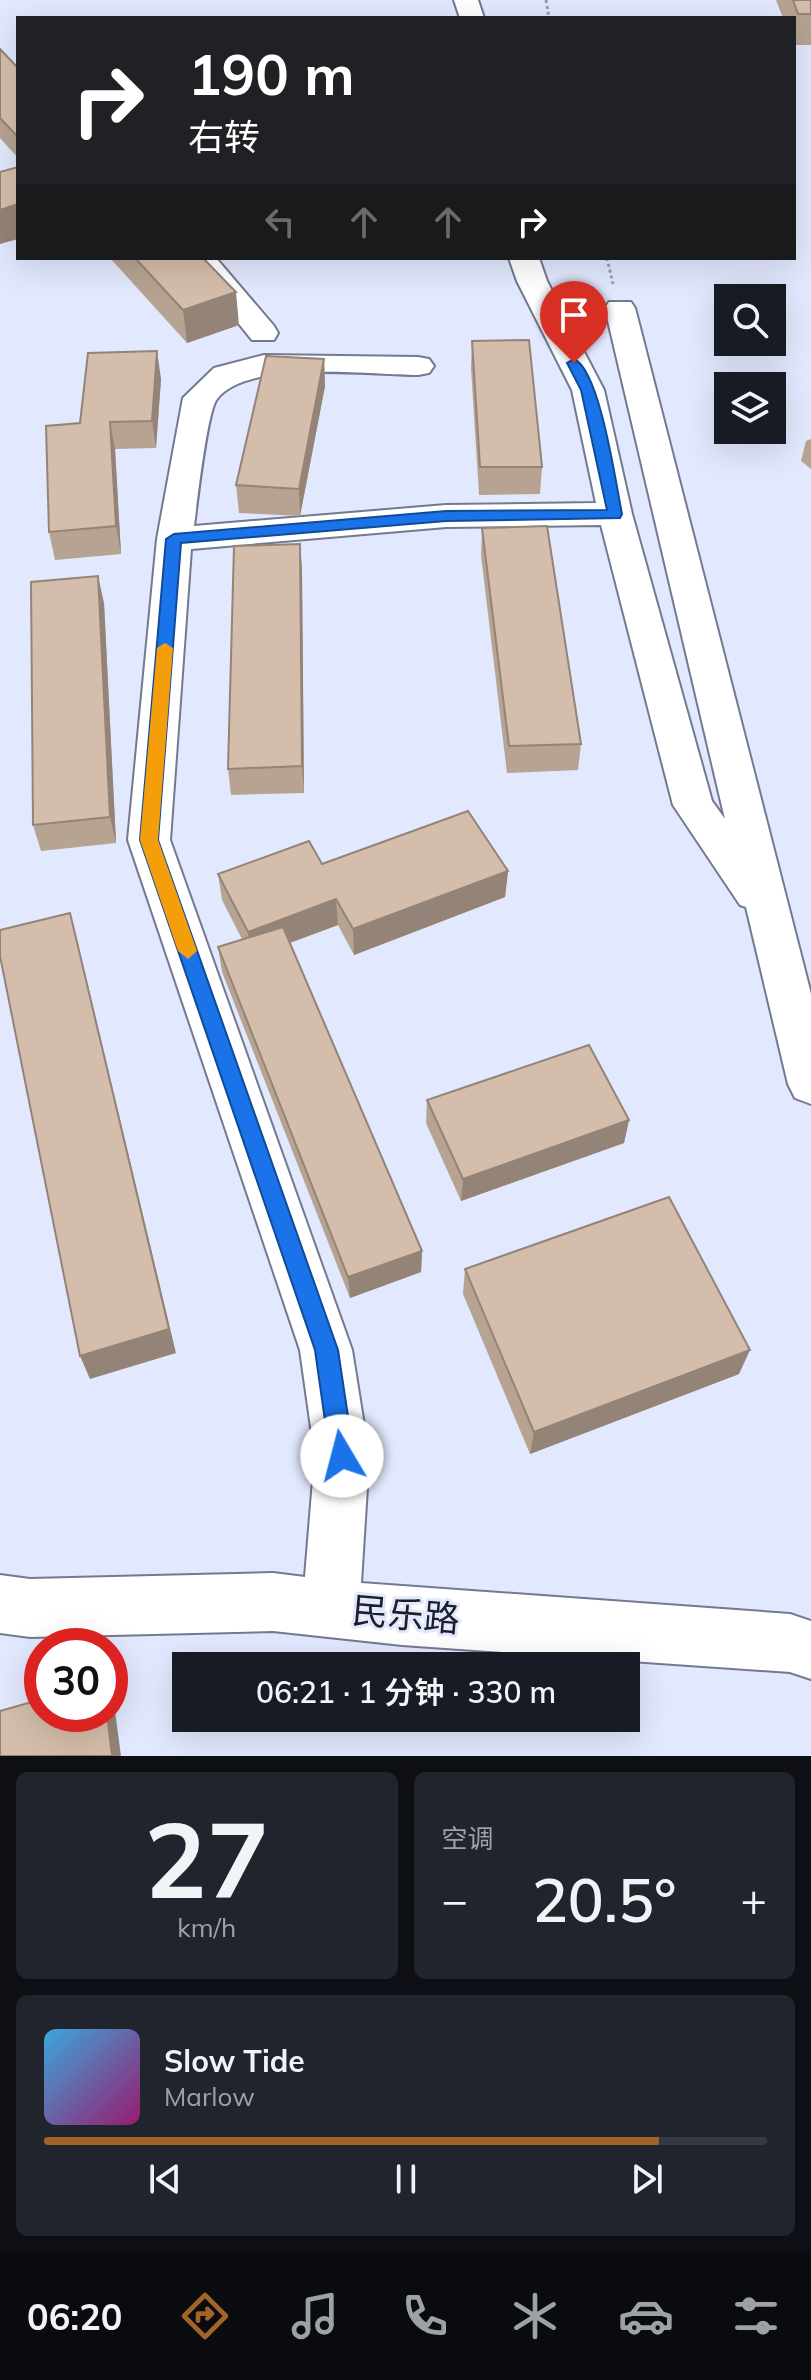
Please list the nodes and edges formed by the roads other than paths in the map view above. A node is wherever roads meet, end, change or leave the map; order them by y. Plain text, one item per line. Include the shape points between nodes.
1 (203, 260) edge
2 (525, 260) edge
3 (620, 308) dead end
4 (263, 333) dead end
5 (418, 366) dead end
6 (615, 514) junction
7 (174, 539) junction
8 (769, 913) junction
9 (811, 1084) edge
10 (0, 1604) edge
11 (331, 1608) junction
12 (811, 1650) edge

1 - 4 street
2 - 6 street via 588,390
3 - 8 street
5 - 7 street via 264,364 225,375 199,398
6 - 7 street via 446,516
6 - 8 street via 693,805
7 - 11 street via 149,840 326,1350 342,1456
8 - 9 street
10 - 11 street, 民乐路 via 30,1608 273,1602
11 - 12 street, 民乐路 via 790,1643

